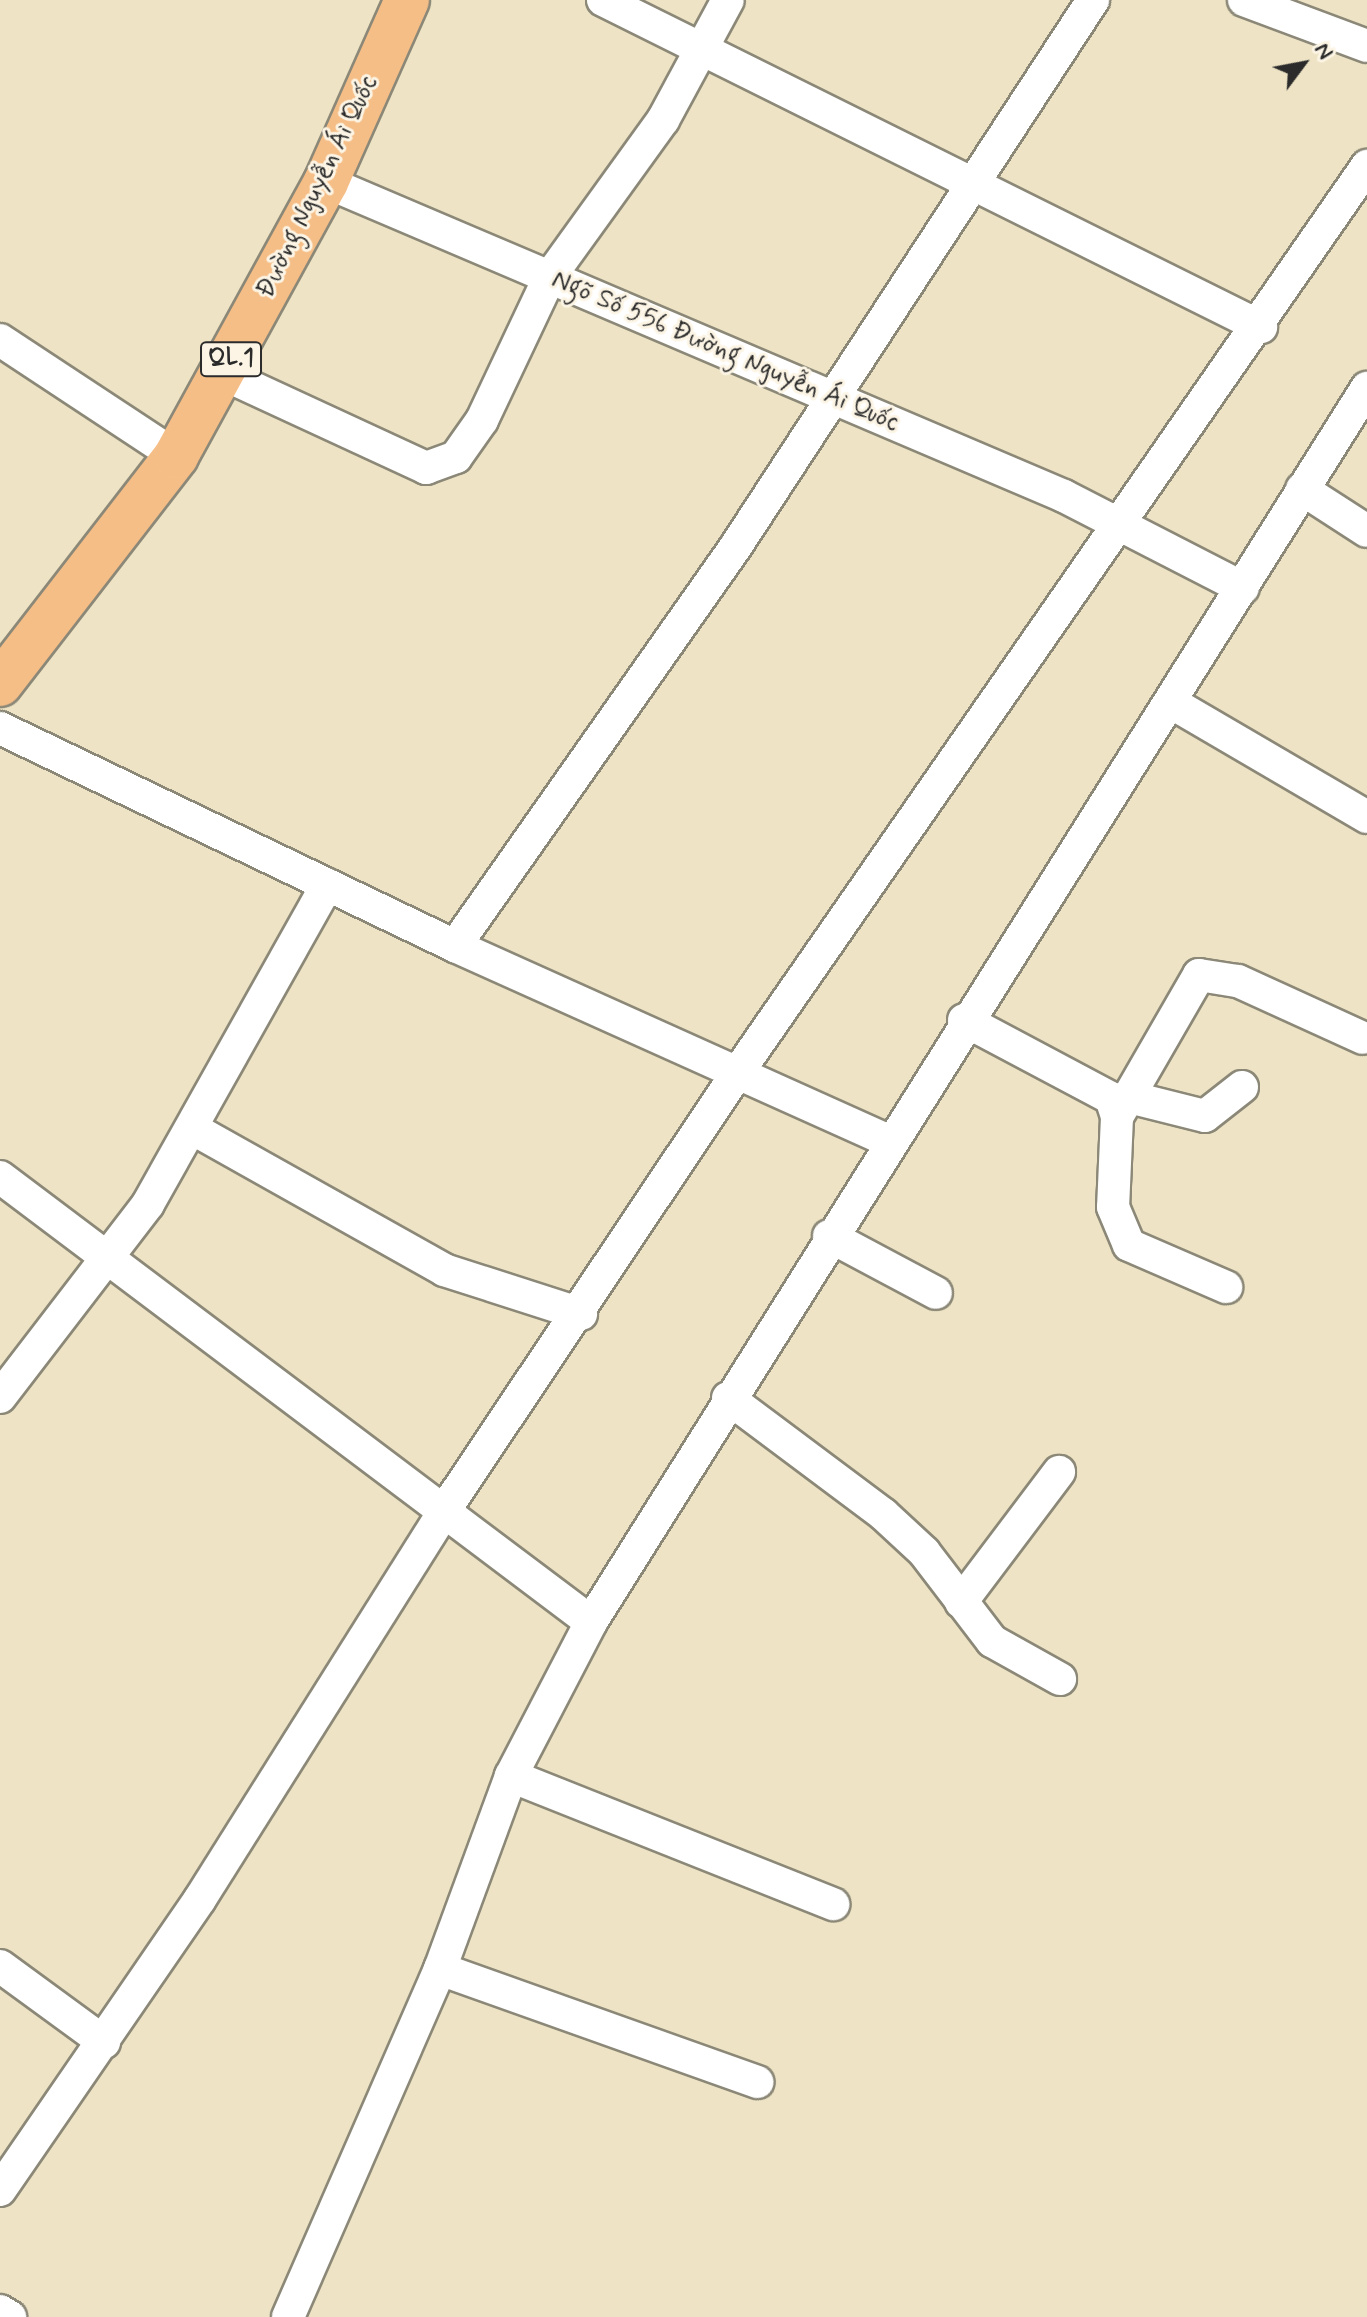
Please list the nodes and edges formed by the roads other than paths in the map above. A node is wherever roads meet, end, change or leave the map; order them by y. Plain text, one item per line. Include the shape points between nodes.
1 (407, 0) edge
2 (603, 0) edge
3 (728, 0) edge
4 (1093, 0) edge
5 (1244, 0) edge
6 (1367, 46) edge
7 (700, 50) junction
8 (1367, 166) edge
9 (326, 182) junction
10 (976, 187) junction
11 (549, 278) junction
12 (1261, 327) junction
13 (0, 340) edge
14 (223, 374) junction
15 (1367, 388) edge
16 (834, 400) junction
17 (176, 456) junction
18 (1302, 489) junction
19 (1122, 525) junction
20 (1367, 531) edge
21 (1243, 588) junction
22 (0, 684) edge
23 (1172, 703) junction
24 (0, 728) edge
25 (1367, 817) edge
26 (327, 885) junction
27 (455, 946) junction
28 (964, 1020) junction
29 (1363, 1038) dead end
30 (736, 1075) junction
31 (1242, 1087) dead end
32 (1125, 1108) junction
33 (195, 1130) junction
34 (888, 1141) junction
35 (0, 1177) edge
36 (829, 1236) junction
37 (108, 1259) junction
38 (1226, 1287) dead end
39 (936, 1293) dead end
40 (581, 1314) junction
41 (0, 1397) edge
42 (728, 1398) junction
43 (1059, 1472) dead end
44 (442, 1514) junction
45 (961, 1602) junction
46 (591, 1622) junction
47 (1060, 1679) dead end
48 (511, 1776) junction
49 (833, 1904) dead end
50 (0, 1966) edge
51 (440, 1969) junction
52 (104, 2042) junction
53 (758, 2082) dead end
54 (0, 2190) edge
55 (0, 2311) edge
56 (10, 2317) edge
57 (288, 2317) edge

1 - 9 highway, Đường Nguyễn Ái Quốc / QL.1
2 - 7 street
3 - 7 street
4 - 10 street
5 - 6 street
7 - 10 street
7 - 11 street via 643,151
8 - 12 street
9 - 11 street, Ngõ Số 556 Đường Nguyễn Ái Quốc
9 - 14 highway, Đường Nguyễn Ái Quốc / QL.1
10 - 12 street
10 - 16 street
11 - 14 street via 482,420 442,467 426,468
11 - 16 street, Ngõ Số 556 Đường Nguyễn Ái Quốc
12 - 19 street
13 - 17 street
14 - 17 highway, Đường Nguyễn Ái Quốc / QL.1
15 - 18 street
16 - 19 street, Ngõ Số 556 Đường Nguyễn Ái Quốc
16 - 27 street
17 - 22 highway, Đường Nguyễn Ái Quốc / QL.1
18 - 20 street
18 - 21 street
19 - 21 street, Ngõ Số 556 Đường Nguyễn Ái Quốc
19 - 30 street
21 - 23 street
23 - 25 street
23 - 28 street
24 - 26 street
26 - 27 street
26 - 33 street
27 - 30 street
28 - 32 street via 1101,1088
28 - 34 street
29 - 32 street via 1208,973 1191,984
30 - 34 street
30 - 40 street
31 - 32 street via 1205,1116
32 - 38 street via 1113,1207 1129,1245
33 - 37 street
33 - 40 street via 444,1270
34 - 36 street
35 - 37 street
36 - 39 street
36 - 42 street
37 - 41 street
37 - 44 street
40 - 44 street
42 - 45 street via 883,1514
42 - 46 street
43 - 45 street
44 - 46 street
44 - 52 street
45 - 47 street via 992,1641
46 - 48 street
48 - 49 street
48 - 51 street
50 - 52 street
51 - 53 street
51 - 57 street
52 - 54 street
55 - 56 street

